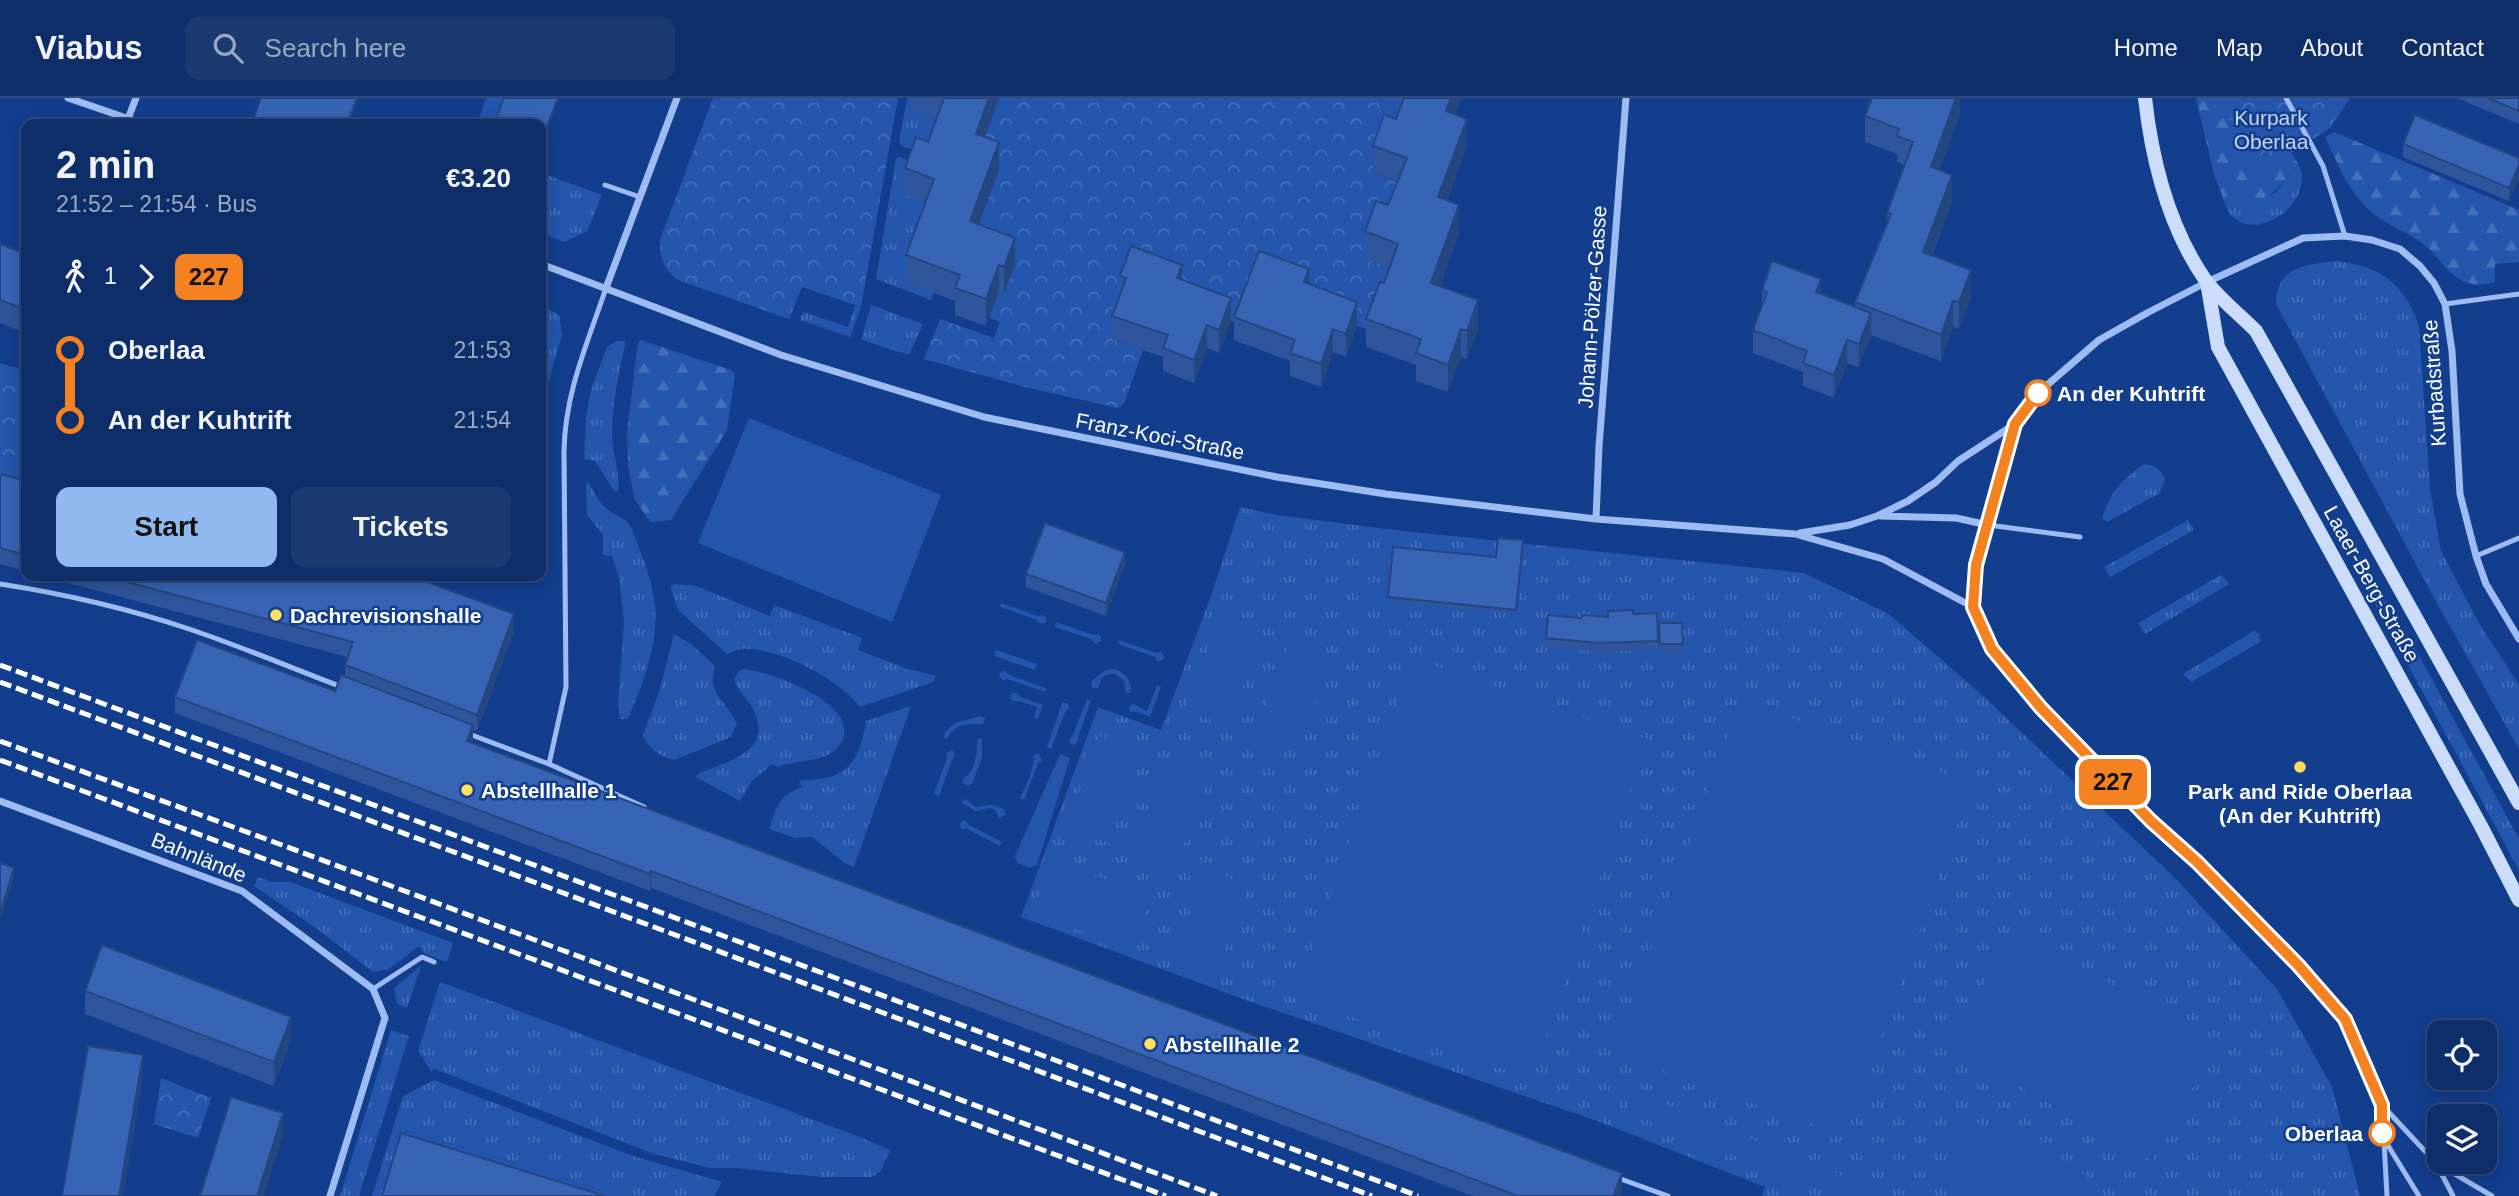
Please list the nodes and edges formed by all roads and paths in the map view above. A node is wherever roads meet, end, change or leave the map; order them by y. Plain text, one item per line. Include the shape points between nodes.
1 (68, 98) edge
2 (136, 98) edge
3 (677, 98) edge
4 (1626, 98) edge
5 (2145, 98) edge
6 (2286, 98) edge
7 (128, 119) joint
8 (606, 185) dead end
9 (640, 197) junction
10 (2345, 236) junction
11 (546, 266) edge
12 (2207, 282) junction
13 (606, 288) junction
14 (2519, 294) edge
15 (2445, 304) junction
16 (2015, 424) junction
17 (1877, 516) junction
18 (1596, 519) junction
19 (1989, 525) junction
20 (1795, 534) junction
21 (2080, 537) dead end
22 (2519, 538) edge
23 (2476, 556) junction
24 (0, 584) edge
25 (1973, 607) junction
26 (2519, 639) edge
27 (356, 692) edge
28 (459, 730) edge
29 (550, 764) junction
30 (0, 801) edge
31 (2519, 803) edge
32 (651, 811) edge
33 (2519, 900) edge
34 (434, 962) dead end
35 (373, 989) junction
36 (2382, 1105) junction
37 (2382, 1135) junction
38 (2427, 1153) edge
39 (2442, 1174) edge
40 (2455, 1174) edge
41 (1617, 1177) edge
42 (2410, 1183) junction
43 (330, 1196) edge
44 (1668, 1196) edge
45 (2387, 1196) edge
46 (2411, 1196) edge
47 (2418, 1196) edge
48 (2453, 1196) edge
49 (2492, 1196) edge

1 - 7 street
2 - 7 street
3 - 9 street
4 - 18 street, Johann-Pölzer-Gasse
5 - 12 main road, Laaer-Berg-Straße via 2159,176 2175,224
6 - 10 lane via 2322,166
8 - 9 lane
9 - 13 street
10 - 12 street, Kurbadstraße via 2303,238
10 - 15 street, Kurbadstraße via 2400,249 2434,283
11 - 13 street, Franz-Koci-Straße
12 - 16 street, Franz-Koci-Straße via 2099,340 2038,393
12 - 31 main road, Laaer-Berg-Straße via 2256,331
12 - 33 main road, Laaer-Berg-Straße via 2218,346
13 - 18 street, Franz-Koci-Straße via 781,355 984,417 1277,477
13 - 29 lane via 566,413 566,687
14 - 15 lane
15 - 23 street, Kurbadstraße via 2460,494
16 - 17 street, Franz-Koci-Straße via 1908,501
16 - 19 street, Franz-Koci-Straße
17 - 19 street, Franz-Koci-Straße
17 - 20 street, Franz-Koci-Straße
18 - 20 street, Franz-Koci-Straße
19 - 21 lane
19 - 25 street, Franz-Koci-Straße via 1976,565
20 - 25 street, Franz-Koci-Straße via 1883,559
22 - 23 lane
23 - 26 street, Kurbadstraße via 2486,584
24 - 27 lane via 169,623
25 - 36 lane via 1992,649 2041,708 2298,965 2345,1019
28 - 29 lane
29 - 32 lane
30 - 35 street, Bahnlände via 242,891
34 - 35 lane via 422,957
35 - 43 street via 385,1018
36 - 37 lane
36 - 38 lane
37 - 42 lane
37 - 45 lane
39 - 48 lane
40 - 49 lane
41 - 44 lane
42 - 46 lane
42 - 47 lane

